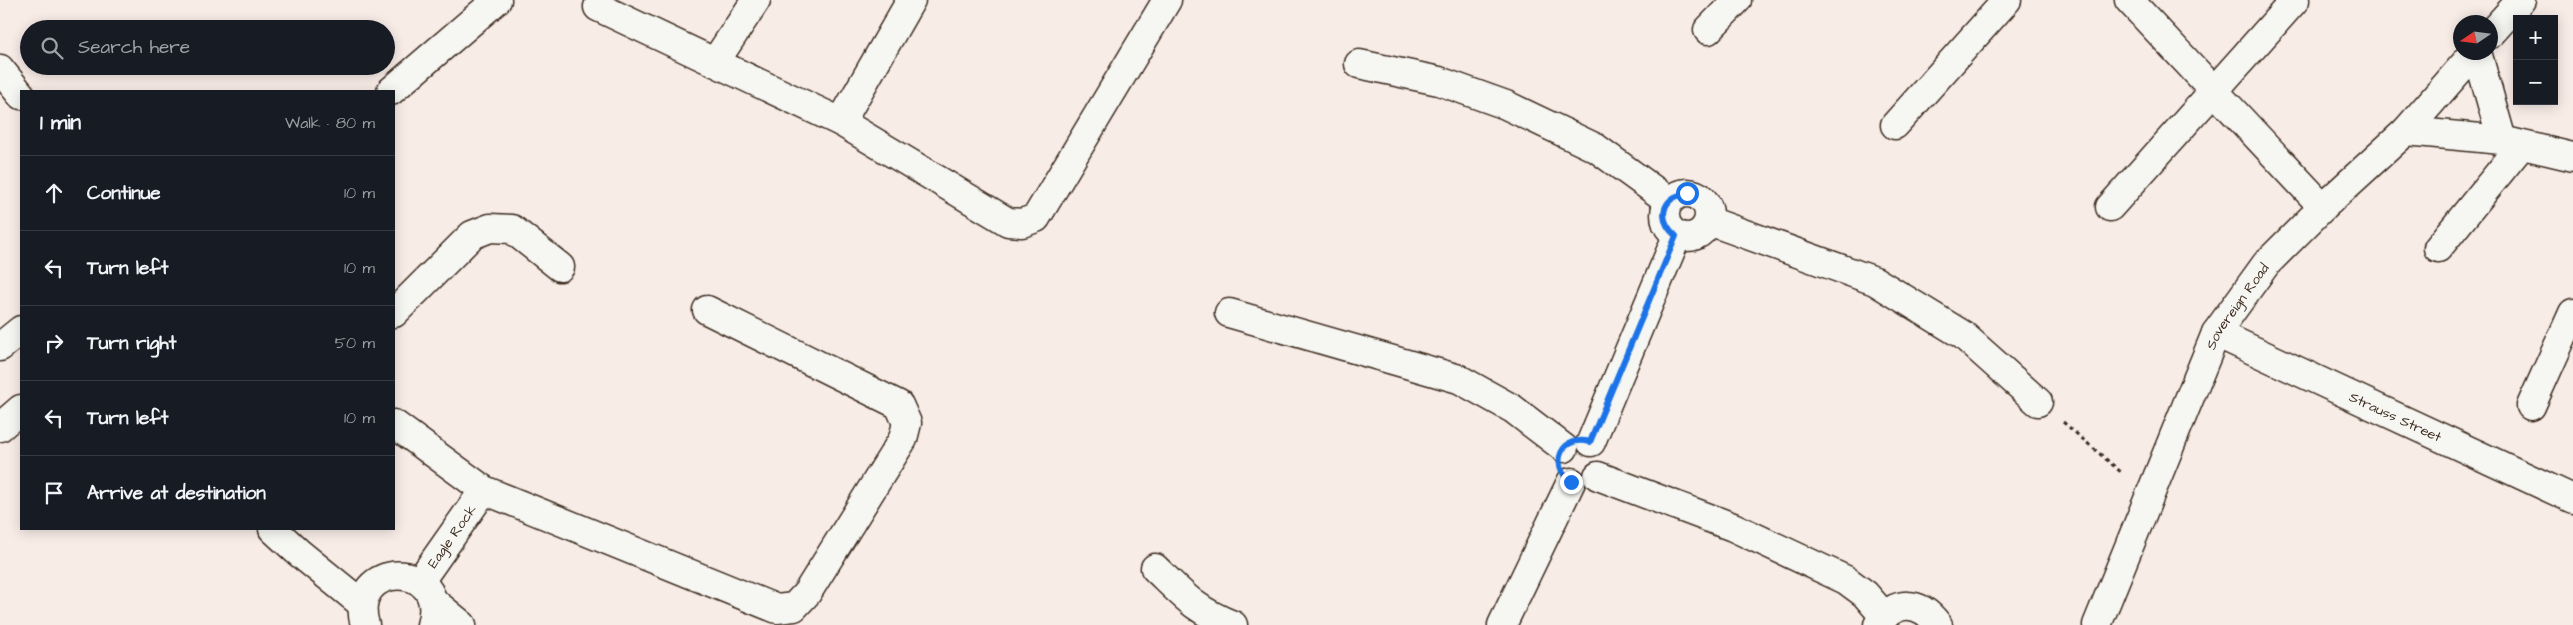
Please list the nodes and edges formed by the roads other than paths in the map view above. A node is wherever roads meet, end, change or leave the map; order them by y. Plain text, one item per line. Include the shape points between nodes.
1 (497, 0) edge
2 (756, 0) edge
3 (911, 0) edge
4 (1167, 0) edge
5 (1737, 0) edge
6 (2007, 0) edge
7 (2129, 0) edge
8 (2295, 0) edge
9 (2521, 0) edge
10 (598, 7) dead end
11 (2498, 25) edge
12 (1708, 30) dead end
13 (2469, 60) edge
14 (2479, 60) edge
15 (715, 62) junction
16 (1359, 64) dead end
17 (0, 69) edge
18 (392, 90) edge
19 (2212, 90) junction
20 (20, 94) edge
21 (841, 122) junction
22 (1895, 125) dead end
23 (2406, 131) junction
24 (2512, 143) junction
25 (2573, 158) edge
26 (1669, 201) junction
27 (2110, 207) dead end
28 (2323, 207) junction
29 (1709, 221) junction
30 (1676, 236) junction
31 (2438, 248) dead end
32 (560, 267) dead end
33 (707, 310) dead end
34 (395, 312) edge
35 (1229, 313) dead end
36 (2573, 313) edge
37 (20, 331) edge
38 (2216, 333) junction
39 (0, 347) edge
40 (2038, 402) road end
41 (2531, 406) dead end
42 (20, 410) edge
43 (395, 425) edge
44 (0, 427) edge
45 (1590, 442) junction
46 (1564, 448) junction
47 (1598, 476) junction
48 (1571, 482) junction
49 (484, 490) junction
50 (2573, 499) edge
51 (274, 530) edge
52 (1156, 568) dead end
53 (428, 603) edge
54 (364, 614) edge
55 (1881, 620) edge
56 (462, 625) edge
57 (1233, 625) edge
58 (1502, 625) edge
59 (1938, 625) edge
60 (2097, 625) edge

1 - 18 street
2 - 15 street
3 - 21 street
4 - 21 street via 1036,218 1022,223 1008,222
5 - 12 street
6 - 22 street
7 - 19 street
8 - 19 street
9 - 11 street
10 - 15 street
13 - 23 street, Sovereign Road
14 - 24 street
15 - 21 street
16 - 26 street via 1439,81 1506,105 1596,148
17 - 20 street
19 - 27 street
19 - 28 street
23 - 24 street
23 - 28 street, Sovereign Road
24 - 25 street
24 - 31 street
26 - 29 street via 1677,195 1697,195 1705,202
26 - 30 street via 1664,220
28 - 38 street, Sovereign Road via 2266,264
29 - 30 street via 1696,236
29 - 40 street via 1875,281 1963,335
30 - 45 street
32 - 34 street via 512,229 490,228 472,235
33 - 49 street via 899,405 907,423 903,439 807,593 794,607 777,609
35 - 46 street via 1459,379 1513,409
36 - 41 street
37 - 39 street
38 - 50 street, Strauss Street
38 - 60 street, Sovereign Road
42 - 44 street
43 - 49 street
45 - 46 street via 1581,439
45 - 47 street via 1602,457 1603,467
46 - 48 street via 1559,466 1563,476
47 - 48 street via 1590,482
47 - 55 street via 1733,527 1846,580 1865,594
48 - 58 street
49 - 53 street, Eagle Rock
51 - 54 street
52 - 57 street via 1191,604 1209,616
53 - 54 street via 408,576 396,574 384,577 366,593
53 - 56 street
55 - 59 street via 1895,608 1907,606 1920,608

